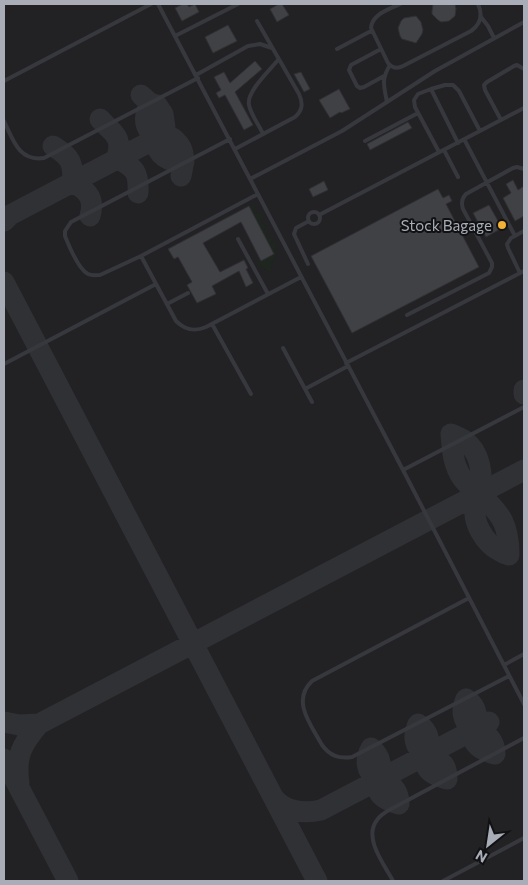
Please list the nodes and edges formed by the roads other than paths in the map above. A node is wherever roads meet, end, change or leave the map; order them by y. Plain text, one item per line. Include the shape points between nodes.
1 (151, 4) edge
2 (158, 4) edge
3 (238, 4) edge
4 (400, 4) edge
5 (478, 4) edge
6 (481, 17) junction
7 (257, 21) dead end
8 (524, 22) edge
9 (371, 31) junction
10 (175, 36) junction
11 (494, 38) junction
12 (272, 48) junction
13 (336, 49) dead end
14 (381, 49) junction
15 (278, 60) junction
16 (390, 65) junction
17 (524, 69) edge
18 (197, 76) junction
19 (384, 76) junction
20 (4, 81) edge
21 (431, 89) junction
22 (387, 102) junction
23 (524, 108) edge
24 (418, 113) junction
25 (501, 120) junction
26 (4, 121) edge
27 (480, 131) junction
28 (263, 134) junction
29 (230, 139) junction
30 (365, 140) dead end
31 (464, 140) junction
32 (458, 142) junction
33 (235, 150) junction
34 (444, 150) junction
35 (439, 152) junction
36 (524, 169) edge
37 (458, 177) dead end
38 (250, 178) junction
39 (486, 183) junction
40 (258, 194) junction
41 (319, 215) junction
42 (309, 221) junction
43 (524, 231) edge
44 (515, 236) junction
45 (238, 239) dead end
46 (141, 256) junction
47 (308, 264) dead end
48 (522, 272) edge
49 (301, 277) junction
50 (156, 284) junction
51 (188, 293) dead end
52 (268, 294) junction
53 (167, 304) junction
54 (408, 315) dead end
55 (212, 324) junction
56 (284, 348) dead end
57 (4, 364) edge
58 (347, 364) junction
59 (305, 389) junction
60 (251, 394) dead end
61 (312, 402) dead end
62 (524, 407) edge
63 (403, 470) junction
64 (469, 598) junction
65 (524, 654) edge
66 (504, 665) junction
67 (509, 676) junction
68 (524, 704) edge
69 (524, 738) edge
70 (524, 838) edge
71 (393, 881) edge
72 (443, 881) edge

1 - 20 lane
2 - 10 lane
3 - 10 lane
4 - 9 lane via 376,16 371,22
5 - 6 lane
6 - 11 lane
6 - 16 lane via 476,28 463,36 401,68
7 - 12 lane
8 - 11 lane
9 - 13 lane
9 - 14 lane
10 - 18 lane
11 - 22 lane
12 - 15 lane
12 - 18 lane via 260,44 248,46
14 - 16 lane
14 - 19 lane via 351,65 349,70 360,88
15 - 28 lane via 249,98 249,106
15 - 28 lane via 301,98 302,106 295,117
16 - 19 lane
17 - 25 lane via 514,66 484,85
18 - 26 lane via 44,158 32,158 22,153
18 - 29 lane
19 - 22 lane
21 - 24 lane via 416,97 414,104
21 - 27 lane via 449,84 457,88
21 - 32 lane
22 - 38 lane via 342,131
23 - 25 lane
24 - 30 lane
24 - 35 lane
25 - 27 lane
27 - 31 lane
28 - 33 lane
29 - 33 lane
29 - 46 lane via 75,220 65,231 82,270 94,276
31 - 32 lane
31 - 39 lane
32 - 34 lane
33 - 38 lane
34 - 35 lane
34 - 37 lane
35 - 41 lane
36 - 39 lane via 515,167
38 - 40 lane
39 - 44 lane
39 - 54 lane via 466,194 462,202 491,260 491,270
40 - 46 lane
40 - 49 lane
41 - 42 lane via 310,213
41 - 42 lane via 320,220 316,224
42 - 47 lane via 296,228 294,234
43 - 44 lane
44 - 48 lane via 507,246
45 - 52 lane
46 - 50 lane
48 - 58 lane
49 - 52 lane
49 - 58 lane
50 - 53 lane
50 - 57 lane
51 - 53 lane
52 - 55 lane
53 - 55 lane via 176,321 185,328 195,330
55 - 60 lane
56 - 59 lane
58 - 59 lane
58 - 63 lane
59 - 61 lane
62 - 63 lane
63 - 64 lane
64 - 66 lane
64 - 67 lane via 316,678 305,689 304,710 326,750 346,758
65 - 66 lane
66 - 67 lane
67 - 68 lane
69 - 71 lane via 382,814 373,830 373,842
70 - 72 lane

